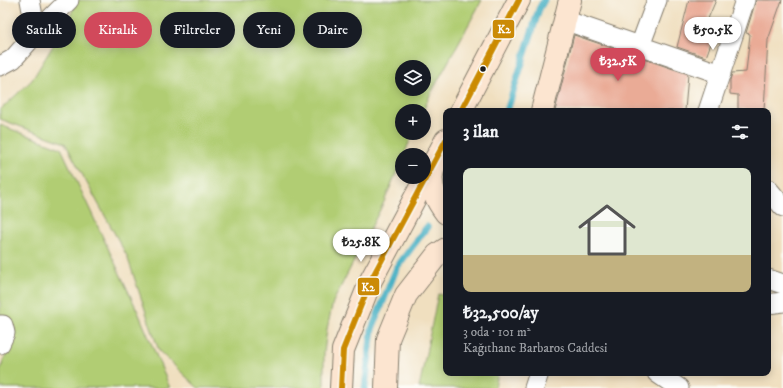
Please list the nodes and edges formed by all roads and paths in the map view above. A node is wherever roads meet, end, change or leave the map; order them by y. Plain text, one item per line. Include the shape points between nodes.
1 (30, 0) edge
2 (69, 0) edge
3 (518, 0) edge
4 (657, 0) edge
5 (745, 0) edge
6 (567, 10) edge
7 (32, 12) edge
8 (57, 12) edge
9 (640, 46) junction
10 (22, 48) edge
11 (0, 66) edge
12 (721, 74) junction
13 (463, 108) edge
14 (543, 108) edge
15 (709, 108) edge
16 (443, 147) edge
17 (771, 192) edge
18 (783, 206) edge
19 (443, 209) edge
20 (443, 251) edge
21 (771, 280) edge
22 (783, 284) edge
23 (783, 302) edge
24 (771, 304) edge
25 (0, 325) edge
26 (0, 344) edge
27 (538, 376) edge
28 (341, 388) edge
29 (386, 388) edge
30 (534, 388) edge

1 - 7 street
2 - 8 street
3 - 13 main road
4 - 9 street
5 - 12 street
6 - 9 street
6 - 14 main road
9 - 12 street
10 - 11 street via 12,59
12 - 15 street
16 - 19 main road via 432,170 432,186 437,202
16 - 28 main road via 371,280 343,350
17 - 18 street
20 - 29 main road via 437,255 406,295 388,339
21 - 22 street
23 - 24 street
25 - 26 street via 3,325 5,333
27 - 30 street

